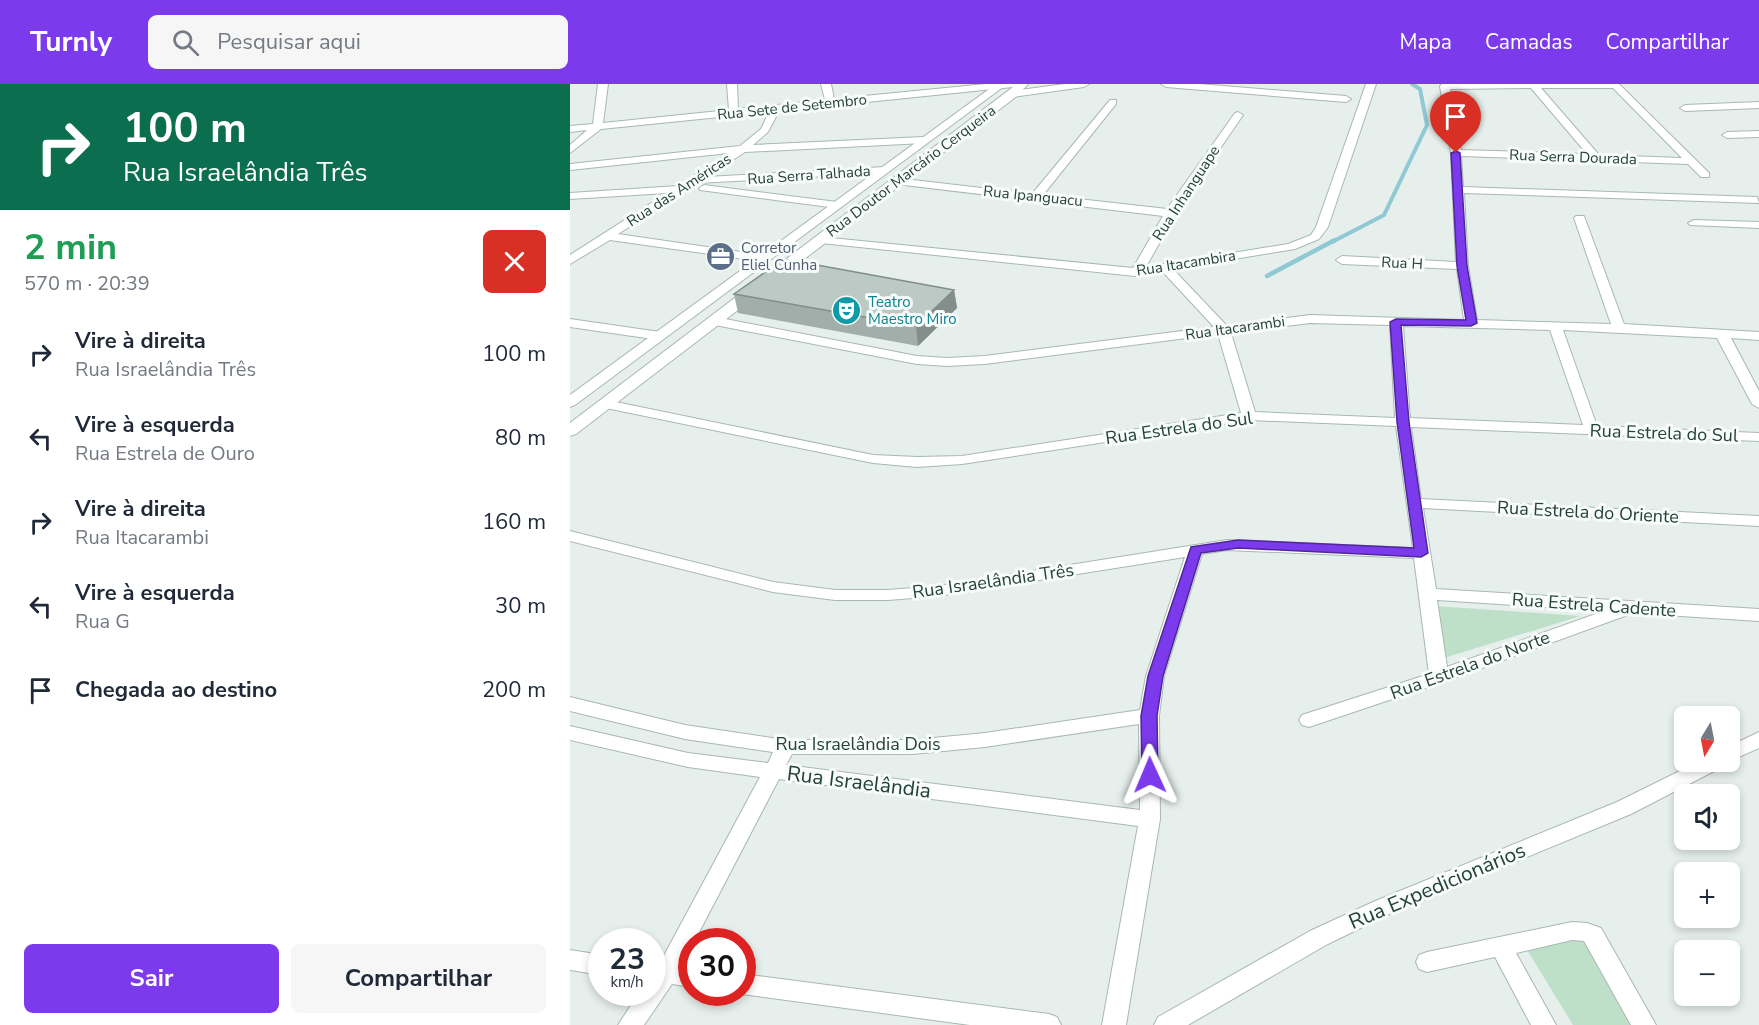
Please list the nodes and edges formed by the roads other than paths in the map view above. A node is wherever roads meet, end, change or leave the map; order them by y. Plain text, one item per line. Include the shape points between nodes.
1 (603, 84) edge
2 (732, 84) edge
3 (826, 84) edge
4 (1002, 84) edge
5 (1023, 84) edge
6 (1084, 84) edge
7 (1166, 84) edge
8 (1371, 84) edge
9 (1615, 84) edge
10 (1533, 85) edge
11 (1013, 89) edge
12 (1346, 99) dead end
13 (1113, 102) dead end
14 (830, 103) junction
15 (1759, 105) edge
16 (775, 108) junction
17 (1685, 108) dead end
18 (734, 113) junction
19 (1238, 115) dead end
20 (598, 126) junction
21 (570, 129) edge
22 (1759, 134) edge
23 (1727, 135) dead end
24 (924, 140) junction
25 (743, 149) junction
26 (570, 150) edge
27 (1456, 153) junction
28 (1596, 158) junction
29 (1691, 161) junction
30 (570, 166) edge
31 (885, 170) junction
32 (1705, 174) dead end
33 (896, 181) junction
34 (688, 185) junction
35 (1459, 190) junction
36 (570, 196) edge
37 (1036, 196) junction
38 (1756, 200) dead end
39 (837, 205) junction
40 (1170, 213) junction
41 (1580, 218) dead end
42 (1694, 223) dead end
43 (1759, 225) edge
44 (608, 236) junction
45 (821, 240) junction
46 (778, 249) junction
47 (801, 255) junction
48 (570, 260) edge
49 (1342, 260) dead end
50 (757, 263) junction
51 (1462, 266) junction
52 (1165, 267) junction
53 (779, 272) junction
54 (1137, 272) junction
55 (715, 321) junction
56 (1396, 322) junction
57 (570, 323) edge
58 (1471, 323) junction
59 (1555, 326) junction
60 (1619, 328) junction
61 (1223, 329) junction
62 (1722, 334) junction
63 (660, 336) junction
64 (1759, 336) edge
65 (570, 402) edge
66 (606, 404) junction
67 (1759, 404) edge
68 (1249, 416) junction
69 (1403, 422) junction
70 (1591, 429) junction
71 (570, 431) edge
72 (1759, 437) edge
73 (1416, 503) junction
74 (1759, 521) edge
75 (570, 536) edge
76 (1195, 550) junction
77 (1421, 553) junction
78 (1429, 594) junction
79 (1629, 608) junction
80 (1759, 615) edge
81 (1439, 677) junction
82 (570, 704) edge
83 (1149, 716) junction
84 (1310, 720) dead end
85 (570, 732) edge
86 (1759, 739) edge
87 (786, 747) junction
88 (1740, 749) edge
89 (772, 771) junction
90 (1694, 772) edge
91 (1149, 819) junction
92 (1502, 947) junction
93 (570, 960) edge
94 (666, 960) edge
95 (1427, 962) dead end
96 (588, 963) edge
97 (756, 986) edge
98 (641, 1006) edge
99 (630, 1025) edge
100 (1049, 1025) edge
101 (1114, 1025) edge
102 (1166, 1025) edge
103 (1544, 1025) edge
104 (1644, 1025) edge

1 - 20 street
2 - 18 street
3 - 14 street
4 - 11 street, Rua Sete de Setembro
4 - 14 street, Rua Sete de Setembro
4 - 24 street, Rua Doutor Marcário Cerqueira
5 - 11 street, Rua Doutor Marcário Cerqueira
6 - 11 street, Rua Sete de Setembro
7 - 12 street
8 - 52 street, Rua Itacambira via 1322,227 1315,237 1291,247
9 - 10 street
9 - 29 street
10 - 27 street via 1447,86
10 - 28 street
11 - 33 street, Rua Doutor Marcário Cerqueira
13 - 37 street
14 - 16 street, Rua Sete de Setembro
15 - 17 street
16 - 18 street, Rua Sete de Setembro
16 - 25 street, Rua das Américas via 765,130
18 - 20 street, Rua Sete de Setembro
19 - 40 street, Rua Inhanguape
20 - 21 street, Rua Sete de Setembro
20 - 26 street
22 - 23 street
24 - 25 street
24 - 31 street, Rua Doutor Marcário Cerqueira
25 - 30 street
25 - 34 street, Rua das Américas
27 - 28 street, Rua Serra Dourada
27 - 35 street
28 - 29 street, Rua Serra Dourada
29 - 32 street
31 - 34 street, Rua Serra Talhada
31 - 39 street, Rua Doutor Marcário Cerqueira
33 - 37 street, Rua Ipanguacu
33 - 45 street, Rua Doutor Marcário Cerqueira
34 - 36 street, Rua Serra Talhada
34 - 39 street
34 - 44 street, Rua das Américas
35 - 38 street
35 - 51 street
37 - 40 street, Rua Ipanguacu
39 - 46 street, Rua Doutor Marcário Cerqueira
40 - 54 street, Rua Inhanguape
41 - 60 street
42 - 43 street
44 - 48 street, Rua das Américas
44 - 50 street
45 - 47 street, Rua Doutor Marcário Cerqueira
45 - 54 street, Rua Itacambira
46 - 47 street
46 - 50 street, Rua Doutor Marcário Cerqueira
47 - 53 street, Rua Doutor Marcário Cerqueira
49 - 51 street, Rua H
50 - 53 street via 777,267
50 - 63 street, Rua Doutor Marcário Cerqueira
51 - 58 street
52 - 54 street, Rua Itacambira
52 - 61 street
53 - 55 street, Rua Doutor Marcário Cerqueira
55 - 61 street, Rua Itacarambi via 918,360 947,362
55 - 66 street, Rua Doutor Marcário Cerqueira
56 - 58 street, Rua Itacarambi
56 - 61 street, Rua Itacarambi via 1294,319
56 - 69 street
57 - 63 street
58 - 59 street, Rua Itacarambi
59 - 60 street, Rua Itacarambi
59 - 70 street
60 - 62 street, Rua Itacarambi
61 - 68 street
62 - 64 street, Rua Itacarambi
62 - 67 street
63 - 65 street, Rua Doutor Marcário Cerqueira
66 - 68 street, Rua Estrela do Sul via 873,459 917,462 962,460
66 - 71 street, Rua Doutor Marcário Cerqueira
68 - 69 street, Rua Estrela do Sul
69 - 70 street, Rua Estrela do Sul
69 - 73 street
70 - 72 street, Rua Estrela do Sul
73 - 74 street, Rua Estrela do Oriente
73 - 77 street
75 - 76 street, Rua Israelândia Três via 773,587 835,595 939,591
76 - 77 street, Rua Israelândia Três via 1238,544
76 - 83 street via 1155,676
77 - 78 street
78 - 79 street, Rua Estrela Cadente
78 - 81 street
79 - 80 street, Rua Estrela Cadente
79 - 81 street, Rua Estrela do Norte
81 - 84 street, Rua Estrela do Norte
82 - 87 street, Rua Israelândia Dois via 685,732
83 - 87 street, Rua Israelândia Dois via 912,747
83 - 91 street
85 - 89 street, Rua Israelândia via 688,760
86 - 88 street
87 - 89 street
89 - 91 street, Rua Israelândia
89 - 94 street
90 - 102 street, Rua Expedicionários via 1624,808 1318,938
91 - 101 street
92 - 95 street
92 - 103 street
92 - 104 street via 1572,931 1593,935
93 - 96 street
97 - 100 street
98 - 99 street

